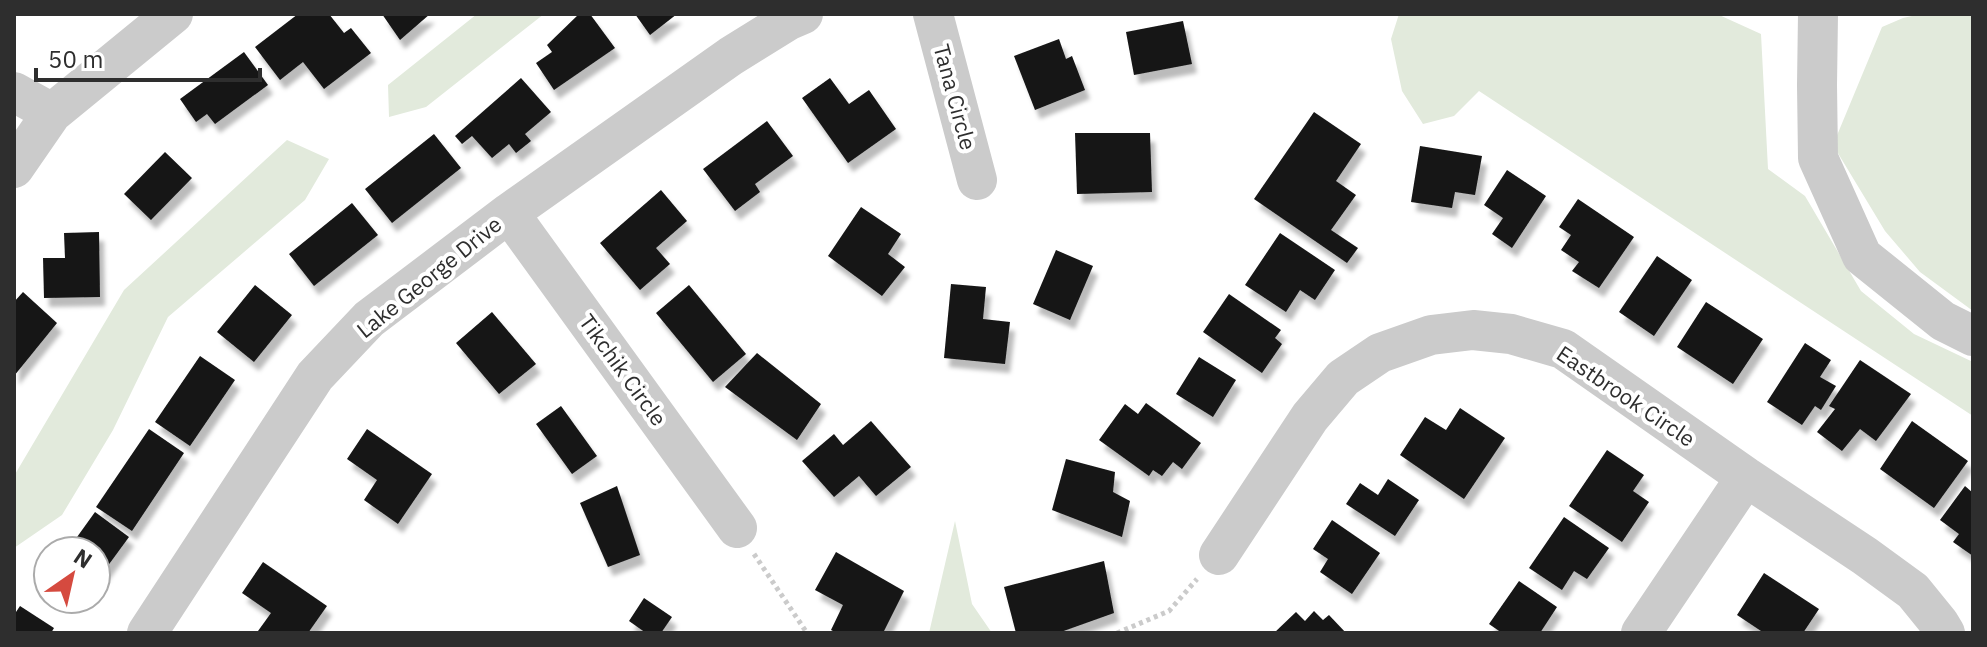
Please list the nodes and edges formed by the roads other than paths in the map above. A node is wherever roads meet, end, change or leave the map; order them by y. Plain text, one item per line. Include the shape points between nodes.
1 (173, 14) edge
2 (803, 14) edge
3 (933, 14) edge
4 (1818, 14) edge
5 (14, 92) edge
6 (52, 113) junction
7 (14, 168) edge
8 (977, 180) dead end
9 (509, 213) junction
10 (1973, 336) edge
11 (1746, 477) junction
12 (737, 528) road end
13 (1219, 555) road end
14 (152, 631) edge
15 (1641, 633) edge
16 (1945, 633) edge

1 - 6 street
2 - 9 street, Lake George Drive via 731,56
3 - 8 street, Tana Circle
4 - 10 street via 1818,158 1862,256 1943,321
5 - 6 street
6 - 7 street
9 - 12 street, Tikchik Circle
9 - 14 street, Lake George Drive via 369,319 315,376
11 - 13 street, Eastbrook Circle via 1563,349 1486,331 1431,335 1380,353 1343,378 1310,417
11 - 15 street
11 - 16 street, Eastbrook Circle via 1913,591

